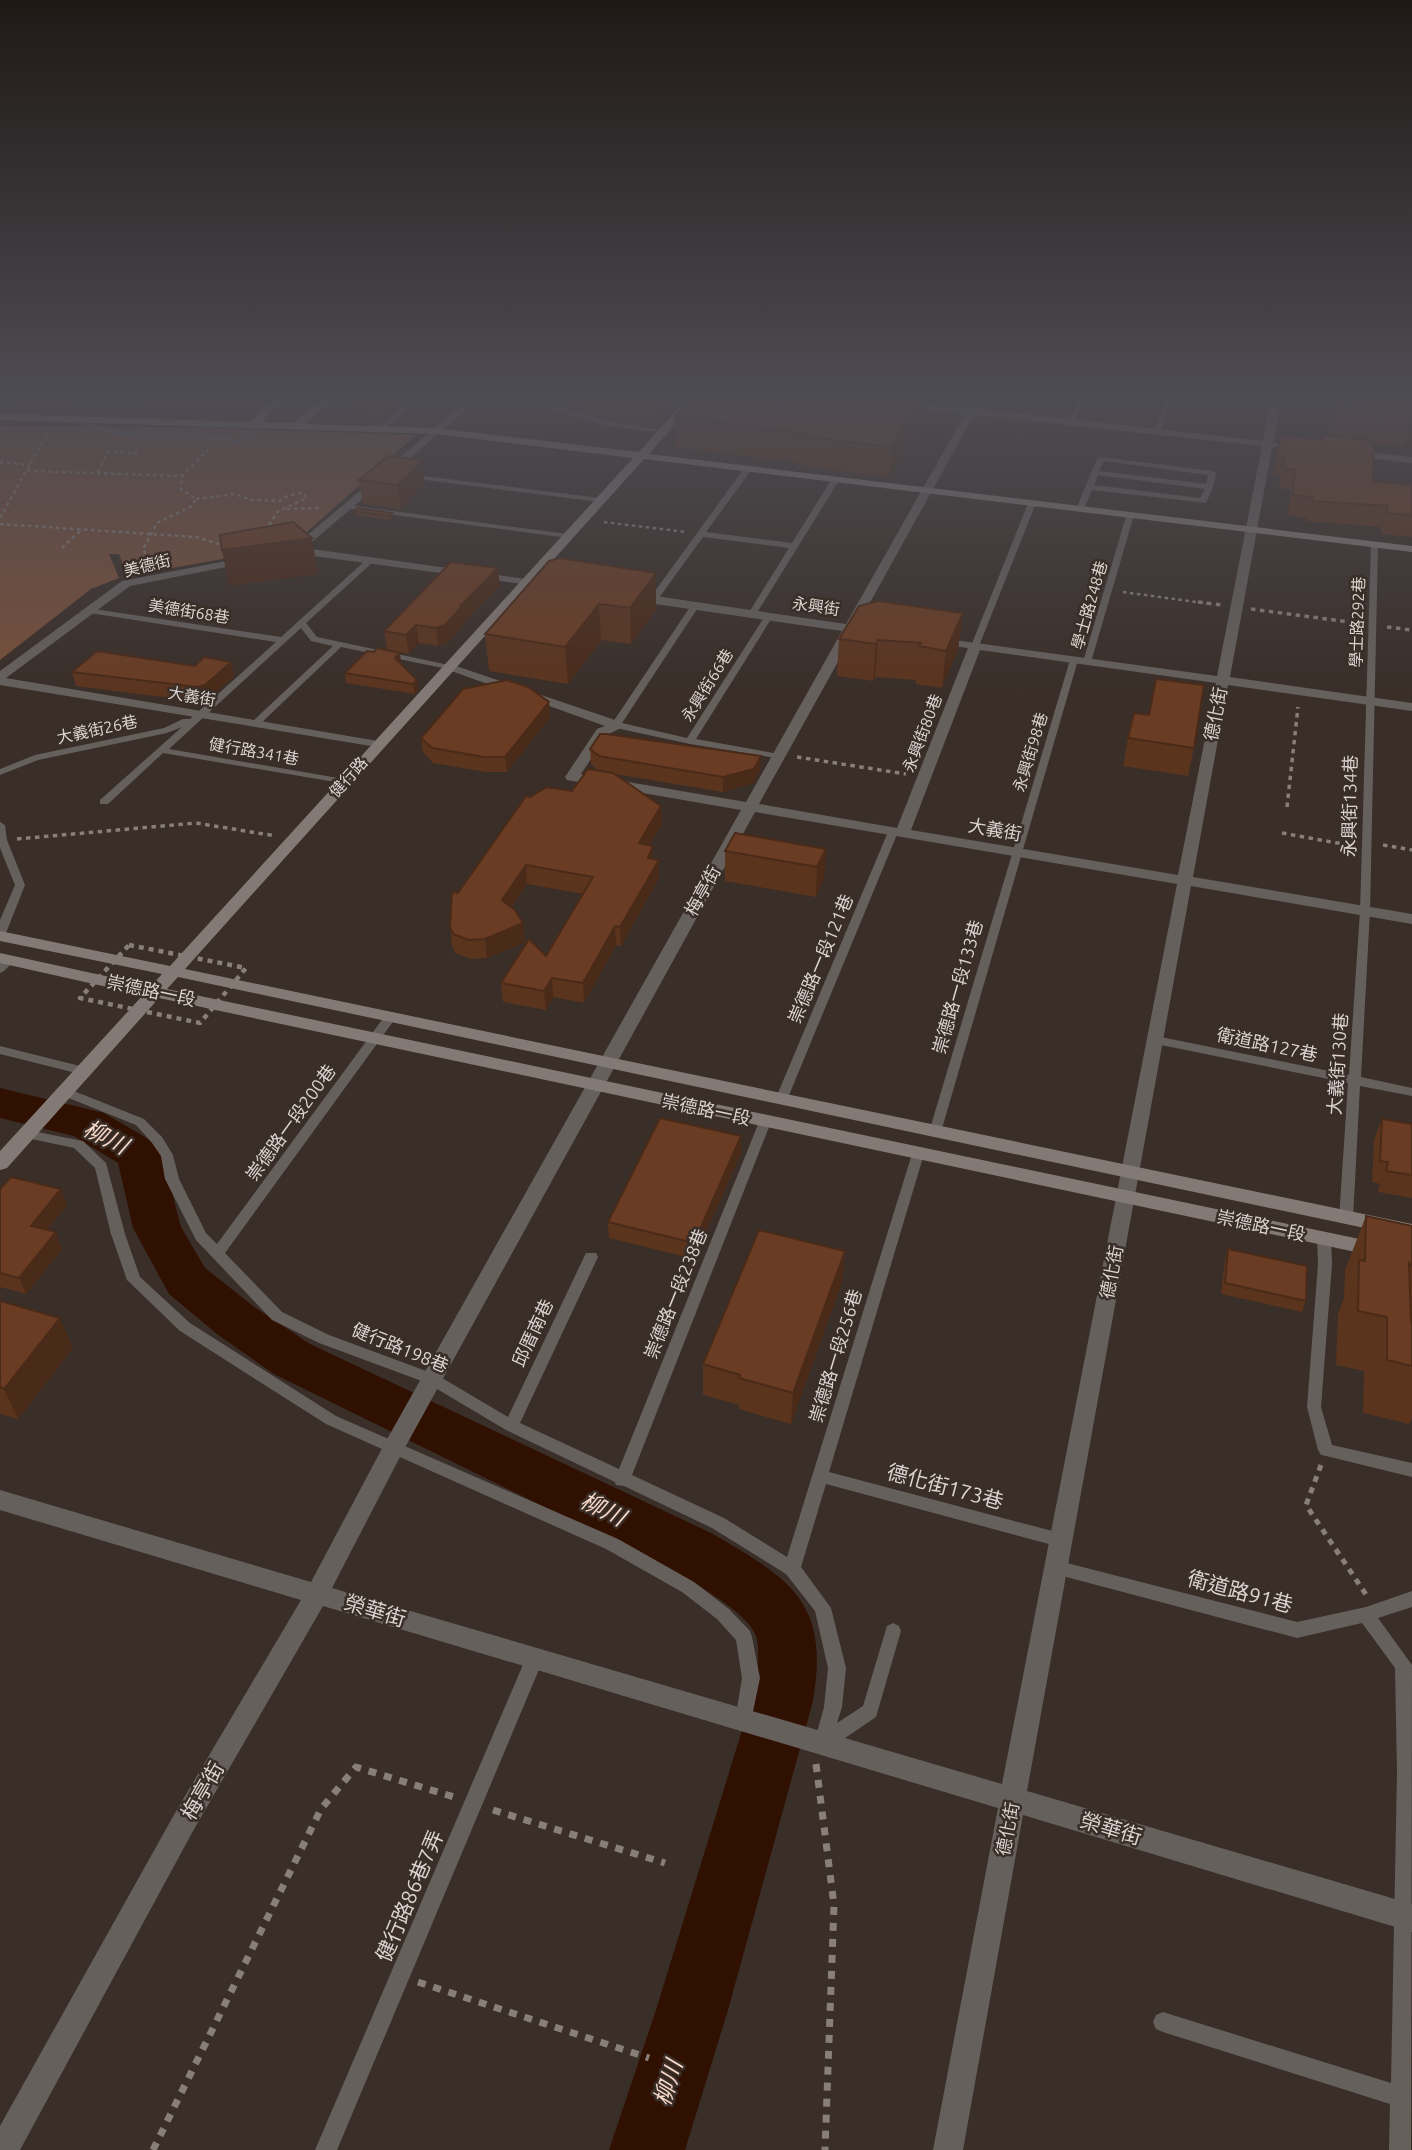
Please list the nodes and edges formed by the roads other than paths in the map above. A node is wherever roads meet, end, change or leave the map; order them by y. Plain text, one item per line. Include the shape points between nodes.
1 (365, 493) edge
2 (548, 493) edge
3 (606, 493) edge
4 (730, 493) edge
5 (827, 493) edge
6 (925, 493) edge
7 (954, 493) edge
8 (1086, 493) edge
9 (1141, 493) edge
10 (1206, 493) edge
11 (1257, 493) edge
12 (600, 500) junction
13 (1031, 503) junction
14 (349, 507) junction
15 (1080, 509) junction
16 (1130, 515) junction
17 (1250, 529) junction
18 (700, 534) junction
19 (568, 536) junction
20 (1374, 545) junction
21 (795, 546) junction
22 (1412, 549) edge
23 (260, 558) edge
24 (370, 561) junction
25 (526, 583) junction
26 (551, 586) edge
27 (627, 596) edge
28 (653, 600) junction
29 (695, 606) junction
30 (90, 610) junction
31 (752, 614) junction
32 (769, 616) junction
33 (302, 623) junction
34 (852, 628) junction
35 (879, 632) edge
36 (920, 638) edge
37 (283, 640) junction
38 (340, 644) junction
39 (975, 646) junction
40 (1081, 661) junction
41 (449, 668) junction
42 (0, 679) edge
43 (1222, 680) junction
44 (1369, 701) junction
45 (1412, 707) edge
46 (199, 715) junction
47 (255, 724) junction
48 (616, 725) junction
49 (690, 741) junction
50 (378, 745) junction
51 (160, 750) junction
52 (779, 757) junction
53 (0, 772) edge
54 (344, 782) junction
55 (104, 802) dead end
56 (749, 808) junction
57 (0, 825) edge
58 (897, 833) junction
59 (1017, 853) junction
60 (1185, 881) junction
61 (1365, 911) junction
62 (1412, 919) edge
63 (0, 935) edge
64 (3, 963) edge
65 (173, 972) junction
66 (156, 991) junction
67 (391, 1016) junction
68 (373, 1040) junction
69 (1156, 1040) junction
70 (0, 1050) edge
71 (607, 1063) junction
72 (84, 1071) junction
73 (1355, 1081) junction
74 (594, 1086) junction
75 (1412, 1092) edge
76 (61, 1096) junction
77 (781, 1100) junction
78 (765, 1122) junction
79 (29, 1131) junction
80 (935, 1132) junction
81 (918, 1154) junction
82 (0, 1163) edge
83 (1131, 1172) junction
84 (1125, 1198) junction
85 (1346, 1219) junction
86 (1412, 1231) edge
87 (1324, 1238) junction
88 (219, 1251) junction
89 (591, 1257) dead end
90 (1412, 1257) edge
91 (430, 1384) junction
92 (510, 1426) junction
93 (398, 1440) junction
94 (1412, 1470) edge
95 (819, 1476) junction
96 (622, 1480) junction
97 (0, 1500) edge
98 (1060, 1540) junction
99 (1055, 1567) junction
100 (792, 1570) junction
101 (317, 1594) junction
102 (1412, 1599) edge
103 (1371, 1613) junction
104 (894, 1631) dead end
105 (534, 1660) junction
106 (747, 1721) junction
107 (817, 1742) junction
108 (1013, 1800) junction
109 (1408, 1917) edge
110 (1163, 2022) dead end
111 (1406, 2074) edge
112 (1399, 2096) junction
113 (3, 2150) edge
114 (327, 2150) edge
115 (948, 2150) edge
116 (1399, 2150) edge

1 - 14 street
2 - 12 lane
3 - 12 street, 健行路
4 - 18 lane
5 - 21 lane
6 - 34 street, 梅亭街
7 - 13 street
8 - 15 lane
9 - 10 lane via 1203,501
11 - 17 street, 德化街
12 - 19 street, 健行路
13 - 15 street
13 - 39 lane
14 - 19 lane
14 - 24 street via 292,552
15 - 16 street
16 - 17 street
16 - 40 lane, 學士路248巷
17 - 20 street
17 - 43 street, 德化街
18 - 21 lane
18 - 28 lane
19 - 25 street, 健行路
20 - 22 street
20 - 44 lane, 學士路292巷
21 - 31 lane
23 - 30 street, 美德街 via 126,583
24 - 25 street
24 - 33 lane
25 - 26 street
25 - 41 street, 健行路
27 - 28 street, 永興街
28 - 29 street, 永興街
29 - 31 street, 永興街
29 - 48 lane
30 - 37 lane, 美德街68巷
30 - 42 street, 美德街
31 - 32 street, 永興街
32 - 34 street, 永興街
32 - 49 lane, 永興街66巷
33 - 37 lane
33 - 38 lane via 314,639
34 - 35 street, 永興街
34 - 52 street, 梅亭街
36 - 39 street
37 - 46 lane
38 - 41 lane
38 - 47 lane
39 - 40 street
39 - 58 street, 永興街80巷
40 - 43 street
40 - 59 lane, 永興街98巷
41 - 48 street
41 - 50 street, 健行路
42 - 46 street, 大義街
43 - 44 street
43 - 60 street, 德化街
44 - 45 street
44 - 61 lane, 永興街134巷
46 - 47 street, 大義街
46 - 51 lane
46 - 53 lane, 大義街26巷 via 167,730 35,758
47 - 50 street, 大義街
48 - 49 lane, 永興街66巷
48 - 56 street, 大義街 via 602,732 572,777
49 - 52 lane
50 - 54 street, 健行路
51 - 54 lane, 健行路341巷
51 - 55 lane
52 - 56 street, 梅亭街
54 - 65 street, 健行路
56 - 58 street, 大義街
56 - 71 street, 梅亭街
57 - 63 lane via 20,885
58 - 59 street, 大義街
58 - 77 lane, 崇德路一段121巷
59 - 60 street, 大義街
59 - 80 lane, 崇德路一段133巷
60 - 61 street, 大義街
60 - 69 street, 德化街
61 - 62 street, 大義街
61 - 73 lane, 大義街130巷
63 - 65 street, 崇德路一段
64 - 66 street, 崇德路一段
65 - 66 street, 健行路
65 - 67 street, 崇德路一段
66 - 68 street, 崇德路一段
66 - 72 street, 健行路
67 - 68 lane, 崇德路一段200巷
67 - 71 street, 崇德路一段
68 - 74 street, 崇德路一段
68 - 88 lane, 崇德路一段200巷
69 - 73 lane, 衛道路127巷
69 - 83 street, 德化街
70 - 72 lane
71 - 74 street, 梅亭街
71 - 77 street, 崇德路一段
72 - 76 street, 健行路
73 - 75 lane, 衛道路127巷
73 - 85 lane, 大義街130巷
74 - 78 street, 崇德路一段
74 - 91 street, 梅亭街
76 - 79 street, 健行路
76 - 88 lane, 健行路198巷 via 140,1122 167,1155 172,1179 201,1236
77 - 80 street, 崇德路一段
78 - 81 street, 崇德路一段
78 - 96 lane, 崇德路一段238巷
79 - 82 street, 健行路
79 - 93 lane via 78,1144 101,1166 117,1234 134,1280 186,1328 331,1420
80 - 83 street, 崇德路一段
81 - 84 street, 崇德路一段
81 - 95 lane, 崇德路一段256巷
83 - 84 street, 德化街
83 - 85 street, 崇德路一段
84 - 87 street, 崇德路一段
84 - 98 street, 德化街
85 - 86 street, 崇德路一段
87 - 90 street, 崇德路一段
87 - 94 lane via 1314,1407 1326,1450
88 - 91 lane, 健行路198巷 via 277,1316
89 - 92 lane, 邱厝南巷
91 - 92 lane, 健行路198巷
91 - 93 street, 梅亭街
92 - 96 lane, 健行路198巷
93 - 101 street, 梅亭街
93 - 106 lane via 612,1544 688,1587 723,1614 744,1636 751,1678
95 - 98 lane, 德化街173巷
95 - 100 lane, 崇德路一段256巷
96 - 100 lane, 健行路198巷 via 718,1523
97 - 101 street, 榮華街
98 - 99 street, 德化街
99 - 103 lane, 衛道路91巷 via 1297,1630
99 - 108 street, 德化街
100 - 107 lane, 健行路198巷 via 823,1608 837,1668 833,1707
101 - 105 street, 榮華街
101 - 113 street, 梅亭街 via 184,1822
102 - 103 lane, 衛道路91巷
103 - 109 lane via 1404,1666
104 - 107 lane via 870,1711
105 - 106 street, 榮華街
105 - 114 lane, 健行路86巷7弄
106 - 107 street, 榮華街
107 - 108 street, 榮華街
108 - 109 street, 榮華街
108 - 115 street, 德化街
109 - 111 lane
110 - 112 lane
111 - 112 lane
112 - 116 lane

